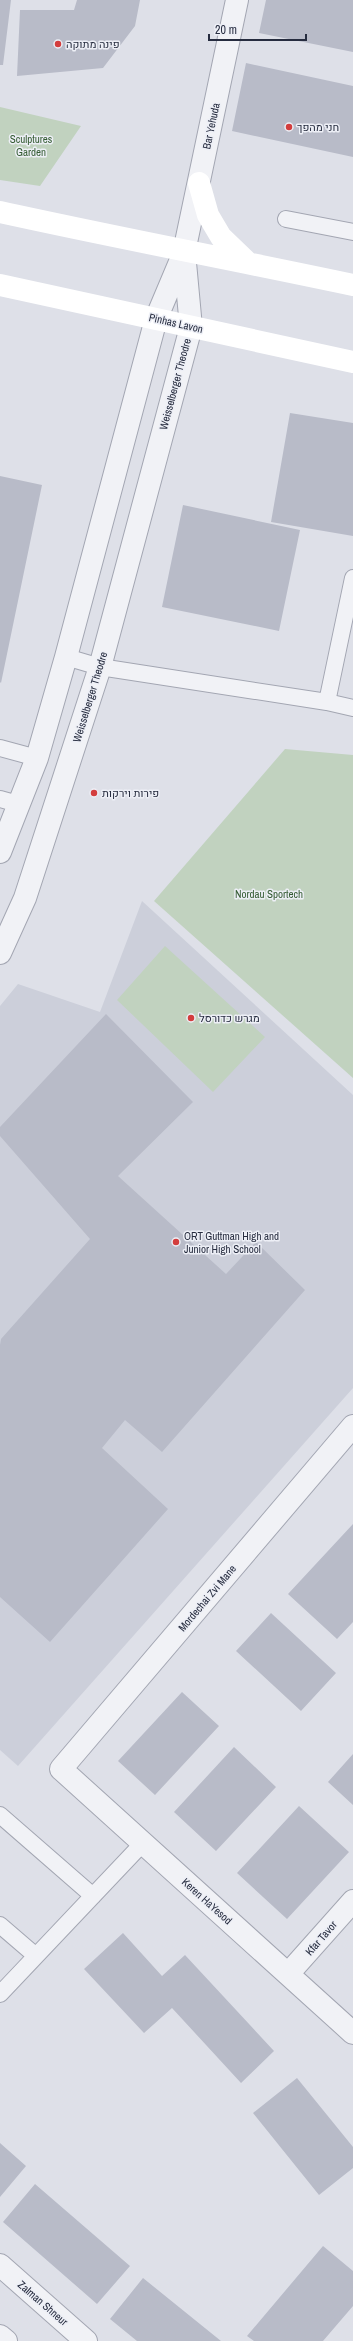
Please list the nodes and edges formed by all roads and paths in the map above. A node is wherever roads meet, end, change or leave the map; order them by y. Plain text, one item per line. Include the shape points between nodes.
1 (237, 0) edge
2 (199, 183) junction
3 (0, 212) edge
4 (286, 219) dead end
5 (353, 232) edge
6 (184, 252) junction
7 (247, 262) junction
8 (0, 285) edge
9 (353, 285) edge
10 (156, 319) junction
11 (191, 327) junction
12 (353, 362) edge
13 (353, 578) edge
14 (66, 658) junction
15 (100, 667) junction
16 (327, 702) junction
17 (353, 708) edge
18 (0, 748) edge
19 (37, 758) junction
20 (9, 802) edge
21 (0, 852) edge
22 (0, 953) edge
23 (353, 1426) edge
24 (61, 1769) joint
25 (0, 1815) edge
26 (143, 1844) junction
27 (93, 1896) junction
28 (353, 1901) edge
29 (0, 1924) edge
30 (36, 1956) junction
31 (288, 1974) junction
32 (0, 1994) edge
33 (353, 2033) edge
34 (0, 2265) edge
35 (0, 2336) edge
36 (6, 2341) edge
37 (86, 2341) edge

1 - 2 street, Bar Yehuda
2 - 6 street, Bar Yehuda
2 - 7 main road via 208,216 220,237
3 - 6 main road
4 - 5 lane
6 - 7 main road
6 - 10 street
6 - 11 street, Weisselberger Theodre
7 - 9 main road
8 - 10 main road, Pinhas Lavon
10 - 11 main road, Pinhas Lavon
10 - 14 street
11 - 12 main road, Pinhas Lavon
11 - 15 street, Weisselberger Theodre
13 - 16 lane
14 - 15 lane
14 - 19 street
15 - 16 lane
15 - 22 street, Weisselberger Theodre via 25,898
16 - 17 lane
18 - 19 lane
19 - 20 street
20 - 21 street
23 - 24 street, Mordechai Zvi Mane
24 - 26 street, Keren HaYesod
25 - 27 lane
26 - 27 lane
26 - 31 street, Keren HaYesod
27 - 30 lane
28 - 31 street, Kfar Tavor
29 - 30 lane
30 - 32 lane
31 - 33 street, Keren HaYesod
34 - 37 street, Zalman Shneur
35 - 36 street

